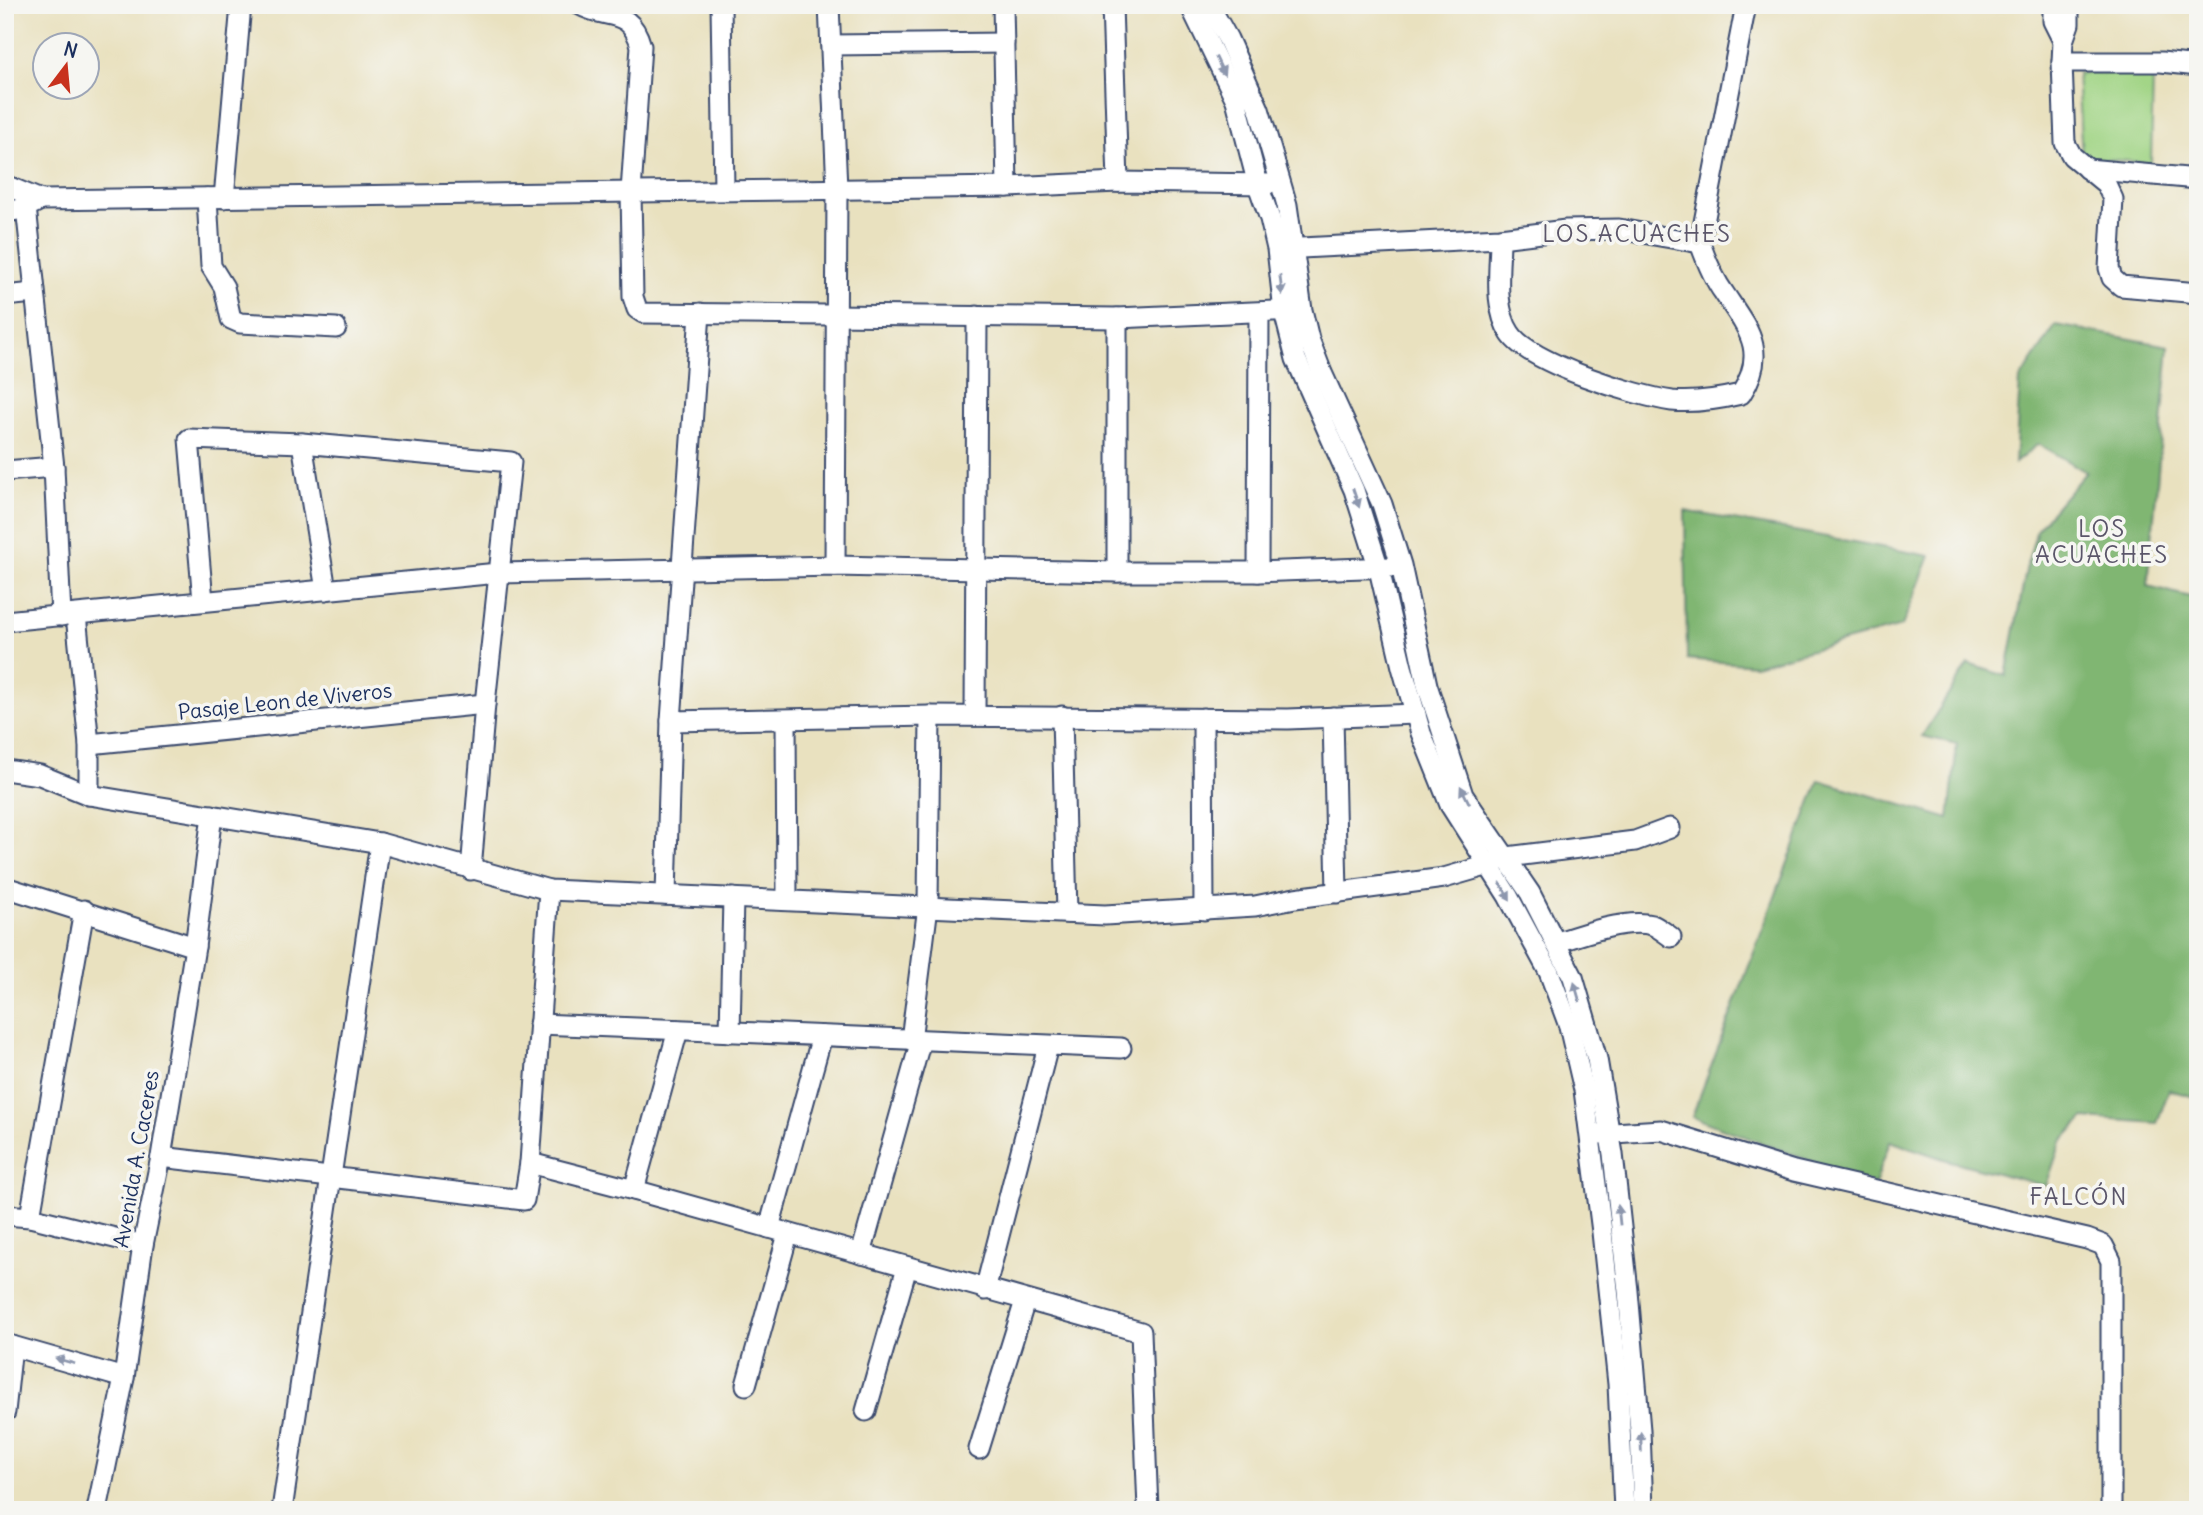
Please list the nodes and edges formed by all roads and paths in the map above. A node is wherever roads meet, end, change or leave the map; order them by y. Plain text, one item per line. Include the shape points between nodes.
1 (241, 5) edge
2 (580, 5) edge
3 (721, 5) edge
4 (829, 5) edge
5 (1003, 5) edge
6 (1112, 5) edge
7 (1190, 5) edge
8 (1209, 5) edge
9 (1746, 5) edge
10 (2053, 5) edge
11 (2068, 5) edge
12 (2063, 41) junction
13 (1004, 43) junction
14 (831, 45) junction
15 (2062, 62) junction
16 (2198, 66) edge
17 (2087, 169) junction
18 (2198, 179) edge
19 (1118, 182) junction
20 (1281, 183) junction
21 (5, 185) edge
22 (1258, 185) junction
23 (1007, 187) junction
24 (724, 189) junction
25 (837, 189) junction
26 (631, 192) junction
27 (216, 198) junction
28 (34, 204) junction
29 (5, 211) edge
30 (1500, 238) junction
31 (1700, 243) junction
32 (1285, 249) junction
33 (34, 293) junction
34 (2198, 293) edge
35 (5, 296) edge
36 (1293, 311) junction
37 (700, 313) junction
38 (1259, 313) junction
39 (836, 314) junction
40 (977, 316) junction
41 (1117, 318) junction
42 (336, 328) dead end
43 (302, 443) junction
44 (54, 467) junction
45 (5, 471) edge
46 (1401, 565) junction
47 (835, 566) junction
48 (1380, 569) junction
49 (681, 570) junction
50 (974, 570) junction
51 (1117, 572) junction
52 (1258, 572) junction
53 (498, 573) junction
54 (326, 590) junction
55 (203, 601) junction
56 (69, 615) junction
57 (5, 621) edge
58 (485, 704) junction
59 (1416, 714) junction
60 (930, 716) junction
61 (975, 716) junction
62 (1062, 716) junction
63 (1333, 717) junction
64 (1203, 718) junction
65 (671, 720) junction
66 (786, 720) junction
67 (89, 744) junction
68 (5, 770) edge
69 (89, 795) junction
70 (212, 815) junction
71 (1670, 828) dead end
72 (380, 843) junction
73 (1498, 861) junction
74 (471, 870) junction
75 (5, 887) edge
76 (549, 890) junction
77 (1337, 893) junction
78 (666, 895) junction
79 (733, 898) junction
80 (787, 900) junction
81 (928, 906) junction
82 (84, 910) junction
83 (1205, 910) junction
84 (1067, 913) junction
85 (1671, 937) dead end
86 (1555, 943) junction
87 (195, 947) junction
88 (539, 1024) junction
89 (677, 1030) junction
90 (730, 1032) junction
91 (822, 1036) junction
92 (916, 1040) junction
93 (1048, 1046) junction
94 (1121, 1048) dead end
95 (1599, 1134) junction
96 (161, 1157) junction
97 (530, 1163) junction
98 (332, 1175) junction
99 (634, 1189) junction
100 (5, 1215) edge
101 (30, 1217) junction
102 (779, 1231) junction
103 (144, 1245) junction
104 (861, 1254) junction
105 (907, 1268) junction
106 (985, 1290) junction
107 (1026, 1301) junction
108 (8, 1346) edge
109 (124, 1378) junction
110 (747, 1385) dead end
111 (866, 1411) dead end
112 (5, 1412) edge
113 (979, 1449) dead end
114 (97, 1510) edge
115 (282, 1510) edge
116 (1148, 1510) edge
117 (1624, 1510) edge
118 (1643, 1510) edge
119 (2111, 1510) edge

1 - 27 street
2 - 26 street via 622,17 638,35
3 - 24 street
4 - 14 street
5 - 13 street
6 - 19 street
7 -> 22 street via 1236,100
8 - 20 street via 1259,110
9 - 31 street
10 - 12 street via 2053,21
11 - 12 street via 2069,24
12 - 15 street
13 - 14 street
13 - 23 street
14 - 25 street
15 - 16 street
15 - 17 street via 2065,143
17 - 18 street
17 - 34 street via 2106,184 2113,199 2112,278 2121,286
19 - 22 street
19 - 23 street
20 - 22 street
20 - 32 street
21 - 28 street
22 - 32 street
23 - 25 street
24 - 25 street
24 - 26 street
25 - 39 street
26 - 27 street
26 - 37 street via 637,309
27 - 28 street
27 - 42 street via 211,266 224,287 231,319
28 - 29 street
28 - 33 street
30 - 31 street via 1619,229
30 - 31 street via 1500,311 1510,335 1580,377 1672,401 1741,394 1754,365 1745,321 1723,292
30 - 32 street
32 - 36 street
33 - 35 street
33 - 44 street
36 - 38 street
36 - 46 street via 1382,504
36 -> 48 street via 1296,359 1353,491
37 - 39 street
37 - 49 street
38 - 41 street
38 - 52 street
39 - 40 street
39 - 47 street
40 - 41 street
40 - 50 street
41 - 51 street
43 - 53 street via 511,462
43 - 54 street
43 - 55 street via 189,439
44 - 45 street
44 - 56 street
46 - 48 street
73 -> 46 street via 1463,795 1427,685
47 - 49 street
47 - 50 street
48 - 52 street
48 - 59 street
49 - 53 street
49 - 65 street
50 - 51 street
50 - 61 street
51 - 52 street
53 - 54 street
53 - 58 street
54 - 55 street
55 - 56 street
56 - 57 street
56 - 67 street
58 - 67 street, Pasaje Leon de Viveros
58 - 74 street
59 - 63 street
59 - 73 street via 1450,805
60 - 61 street
60 - 66 street
60 - 81 street
61 - 62 street
62 - 64 street
62 - 84 street
63 - 64 street
63 - 77 street
64 - 83 street
65 - 66 street
65 - 78 street
66 - 80 street
67 - 69 street
68 - 69 street via 40,775
69 - 70 street
70 - 72 street
70 - 87 street, Avenida A. Caceres
71 - 73 street via 1635,841
72 - 74 street
72 - 98 street
73 - 77 street via 1444,878
73 - 86 street via 1530,893
73 -> 95 street via 1557,993
74 - 76 street
75 - 82 street
76 - 78 street
76 - 88 street
77 - 83 street
78 - 79 street
79 - 80 street
79 - 90 street
80 - 81 street
81 - 84 street
81 - 92 street
82 - 87 street
82 - 101 street
83 - 84 street
85 - 86 street via 1652,925 1622,925
95 -> 86 street via 1597,1059 1573,977
87 - 96 street, Avenida A. Caceres
88 - 89 street
88 - 97 street
89 - 90 street
89 - 99 street
90 - 91 street
91 - 92 street
91 - 102 street
92 - 93 street
92 - 104 street
93 - 94 street
93 - 106 street
95 - 117 street
118 -> 95 street via 1639,1416
95 - 119 street via 1661,1130 1794,1171 2103,1245 2111,1261
96 - 98 street
96 - 103 street, Avenida A. Caceres
97 - 98 street via 524,1200
97 - 99 street
98 - 115 street
99 - 102 street
100 - 101 street
101 - 103 street
102 - 104 street
102 - 110 street
103 - 109 street, Avenida A. Caceres
104 - 105 street
105 - 106 street
105 - 111 street
106 - 107 street
107 - 113 street
107 - 116 street via 1141,1332
109 -> 108 street
108 - 112 street
109 - 114 street, Avenida A. Caceres

